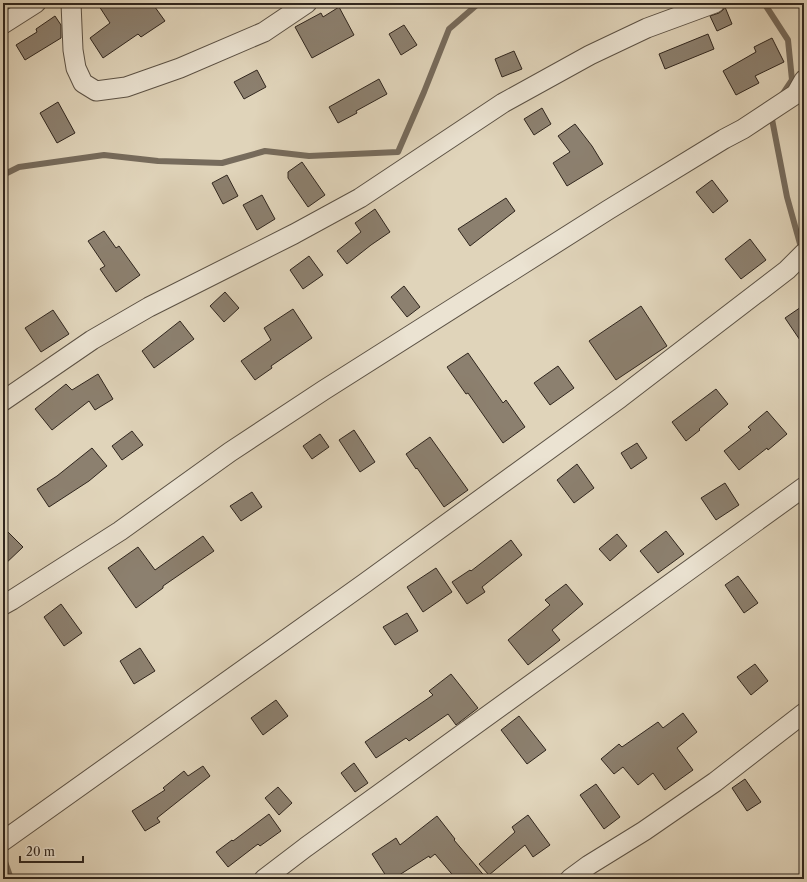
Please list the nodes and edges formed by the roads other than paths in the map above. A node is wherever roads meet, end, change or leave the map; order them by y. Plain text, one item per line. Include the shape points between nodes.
1 (36, 3) edge
2 (71, 3) edge
3 (307, 3) edge
4 (715, 3) edge
5 (3, 24) edge
6 (804, 80) edge
7 (804, 253) edge
8 (3, 401) edge
9 (804, 487) edge
10 (3, 605) edge
11 (804, 713) edge
12 (3, 841) edge
13 (264, 879) edge
14 (570, 879) edge

1 - 5 street
2 - 3 street via 76,68 83,83 96,91 126,87 186,65 264,32
4 - 8 street via 647,28 590,55 516,96 360,198 149,307 92,340
6 - 10 street via 796,94 743,129 608,210 324,390 230,452 120,530
7 - 12 street via 787,270 620,398
9 - 13 street
11 - 14 street via 714,782

